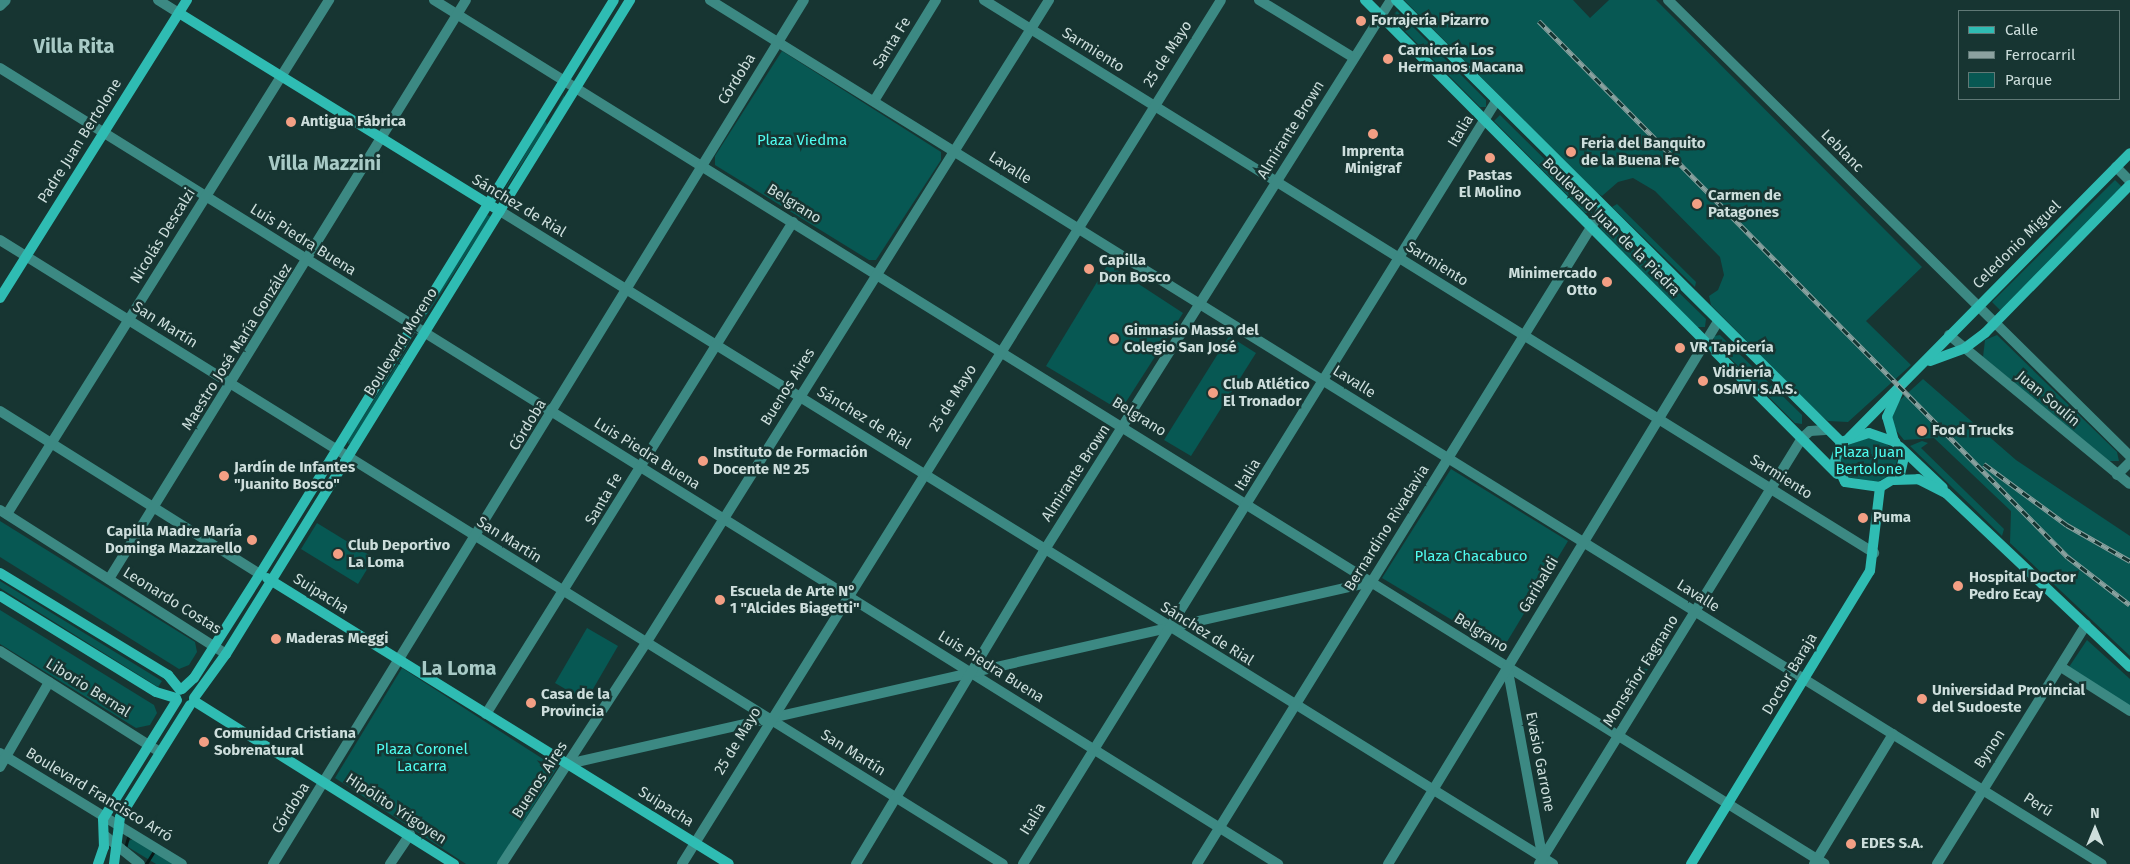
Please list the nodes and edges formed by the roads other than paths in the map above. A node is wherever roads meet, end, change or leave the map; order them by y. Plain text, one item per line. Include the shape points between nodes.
1 (6, 0) edge
2 (158, 0) edge
3 (187, 0) edge
4 (328, 0) edge
5 (434, 0) edge
6 (466, 0) edge
7 (614, 0) edge
8 (630, 0) edge
9 (710, 0) edge
10 (804, 0) edge
11 (936, 0) edge
12 (984, 0) edge
13 (1049, 0) edge
14 (1221, 0) edge
15 (1259, 0) edge
16 (1365, 0) edge
17 (1391, 0) edge
18 (1396, 0) edge
19 (1668, 0) edge
20 (0, 6) edge
21 (179, 12) junction
22 (456, 14) junction
23 (1380, 16) junction
24 (1031, 29) junction
25 (778, 41) junction
26 (1354, 58) junction
27 (0, 68) edge
28 (280, 78) junction
29 (564, 82) junction
30 (577, 86) junction
31 (874, 101) junction
32 (1496, 101) junction
33 (1153, 105) junction
34 (1484, 121) junction
35 (102, 133) junction
36 (382, 140) junction
37 (954, 150) junction
38 (2130, 153) edge
39 (702, 164) junction
40 (2116, 167) junction
41 (2130, 180) edge
42 (1277, 181) junction
43 (2130, 185) edge
44 (206, 196) junction
45 (487, 204) junction
46 (1603, 208) junction
47 (500, 211) junction
48 (793, 222) junction
49 (1591, 227) junction
50 (1076, 228) junction
51 (0, 240) edge
52 (26, 255) junction
53 (1400, 258) junction
54 (307, 262) junction
55 (878, 273) junction
56 (626, 289) junction
57 (0, 298) edge
58 (1199, 305) junction
59 (1977, 307) junction
60 (128, 320) junction
61 (1718, 323) junction
62 (1994, 324) junction
63 (412, 326) junction
64 (424, 333) junction
65 (1949, 334) junction
66 (1524, 336) junction
67 (1705, 343) junction
68 (716, 344) junction
69 (1965, 348) junction
70 (1001, 349) junction
71 (1930, 361) junction
72 (1324, 381) junction
73 (232, 385) junction
74 (1900, 387) junction
75 (800, 397) junction
76 (0, 411) edge
77 (553, 413) junction
78 (1657, 419) junction
79 (1124, 426) junction
80 (1825, 430) junction
81 (1801, 439) junction
82 (1845, 440) junction
83 (52, 444) junction
84 (1897, 445) junction
85 (336, 450) junction
86 (2130, 456) edge
87 (347, 459) junction
88 (1448, 459) junction
89 (2130, 462) edge
90 (640, 469) junction
91 (924, 472) junction
92 (1838, 474) junction
93 (2117, 476) junction
94 (1894, 480) junction
95 (2130, 484) edge
96 (1880, 487) junction
97 (1771, 488) junction
98 (1946, 493) junction
99 (1247, 505) junction
100 (154, 507) junction
101 (3, 512) edge
102 (723, 518) junction
103 (476, 537) junction
104 (1582, 541) junction
105 (1044, 551) junction
106 (1874, 553) junction
107 (0, 573) edge
108 (260, 574) junction
109 (109, 579) junction
110 (272, 581) junction
111 (1371, 582) junction
112 (564, 592) junction
113 (846, 595) junction
114 (0, 596) edge
115 (1695, 613) junction
116 (2086, 625) junction
117 (1168, 628) junction
118 (646, 643) junction
119 (214, 646) junction
120 (0, 651) edge
121 (226, 654) junction
122 (400, 660) junction
123 (1507, 666) junction
124 (2061, 667) junction
125 (2130, 667) edge
126 (971, 672) junction
127 (1804, 680) junction
128 (48, 682) junction
129 (179, 694) junction
130 (193, 701) junction
131 (1294, 707) junction
132 (2130, 711) edge
133 (486, 714) junction
134 (770, 718) junction
135 (1893, 734) junction
136 (1618, 736) junction
137 (150, 744) junction
138 (1094, 749) junction
139 (160, 752) junction
140 (3, 755) edge
141 (568, 764) junction
142 (0, 767) edge
143 (326, 782) junction
144 (1983, 788) junction
145 (1432, 792) junction
146 (897, 799) junction
147 (1728, 804) junction
148 (104, 819) junction
149 (119, 827) junction
150 (1220, 827) junction
151 (410, 834) junction
152 (104, 836) junction
153 (695, 843) junction
154 (118, 850) junction
155 (1542, 862) edge
156 (1818, 862) edge
157 (98, 864) edge
158 (114, 864) edge
159 (140, 864) edge
160 (182, 864) edge
161 (273, 864) edge
162 (390, 864) edge
163 (454, 864) edge
164 (502, 864) edge
165 (682, 864) edge
166 (729, 864) edge
167 (856, 864) edge
168 (1003, 864) edge
169 (1023, 864) edge
170 (1197, 864) edge
171 (1278, 864) edge
172 (1388, 864) edge
173 (1552, 864) edge
174 (1691, 864) edge
175 (1937, 864) edge
176 (2102, 864) edge

1 - 20 street
2 - 21 street, Sánchez de Rial
3 - 21 main road, Padre Juan Bertolone
4 - 28 street, Nicolás Descalzi
5 - 22 street, Belgrano
6 - 22 street, Maestro José María González
7 - 29 main road, Boulevard Moreno
8 - 30 main road, Boulevard Moreno
9 - 25 street, Lavalle
10 - 25 street, Córdoba
11 - 31 street, Santa Fe
12 - 24 street, Sarmiento
13 - 24 street, Buenos Aires
14 - 33 street, 25 de Mayo
15 - 26 street
16 - 23 main road, Boulevard Juan de la Piedra
17 - 23 street, Almirante Brown
18 - 32 main road, Boulevard Juan de la Piedra
19 - 59 street, Leblanc
21 - 28 main road, Sánchez de Rial
21 - 35 main road, Padre Juan Bertolone
22 - 29 street, Belgrano
22 - 36 street, Maestro José María González
23 - 26 street, Almirante Brown
23 - 34 main road, Boulevard Juan de la Piedra
24 - 33 street, Sarmiento
24 - 37 street, Buenos Aires
25 - 31 street, Lavalle
25 - 39 street, Córdoba
26 - 42 street, Almirante Brown
27 - 35 street, Luis Piedra Buena
28 - 36 main road, Sánchez de Rial
28 - 44 street, Nicolás Descalzi
29 - 30 street, Belgrano
29 - 45 main road, Boulevard Moreno
30 - 39 street, Belgrano
30 - 47 main road, Boulevard Moreno
31 - 37 street, Lavalle
32 - 34 street, Italia
32 - 46 main road, Boulevard Juan de la Piedra
33 - 42 street, Sarmiento
33 - 50 street, 25 de Mayo
34 - 49 main road, Boulevard Juan de la Piedra
34 - 53 street, Italia
35 - 44 street, Luis Piedra Buena
35 - 52 main road, Padre Juan Bertolone
36 - 45 main road, Sánchez de Rial
36 - 54 street, Maestro José María González
37 - 50 street, Lavalle
37 - 55 street, Buenos Aires
38 - 40 main road, Celedonio Miguel
39 - 48 street, Belgrano
39 - 56 street, Córdoba
40 - 41 street
40 - 59 main road, Celedonio Miguel
42 - 53 street, Sarmiento
42 - 58 street, Almirante Brown
43 - 62 main road, Celedonio Miguel
44 - 54 street, Luis Piedra Buena
44 - 60 street, Nicolás Descalzi
45 - 47 main road, Sánchez de Rial
45 - 63 main road, Boulevard Moreno
46 - 49 street, Bernardino Rivadavia
46 - 61 main road, Boulevard Juan de la Piedra
47 - 56 street, Sánchez de Rial
47 - 64 main road, Boulevard Moreno
48 - 55 street, Belgrano
48 - 68 street, Santa Fe
49 - 66 street, Bernardino Rivadavia
49 - 67 main road, Boulevard Juan de la Piedra
50 - 58 street, Lavalle
50 - 70 street, 25 de Mayo
51 - 52 street, San Martín
52 - 57 main road, Padre Juan Bertolone
52 - 60 street, San Martín
53 - 66 street, Sarmiento
53 - 72 street, Italia
54 - 63 street, Luis Piedra Buena
54 - 73 street, Maestro José María González
55 - 70 street, Belgrano
55 - 75 street, Buenos Aires
56 - 68 street, Sánchez de Rial
56 - 77 street, Córdoba
58 - 72 street, Lavalle
58 - 79 street, Almirante Brown
59 - 62 street, Leblanc
59 - 65 main road, Celedonio Miguel
60 - 73 street, San Martín
60 - 83 street, Nicolás Descalzi
61 - 67 street, Garibaldi
61 - 80 main road, Boulevard Juan de la Piedra
62 - 69 main road, Celedonio Miguel
62 - 86 street, Juan Soulín
63 - 64 street, Luis Piedra Buena
63 - 85 main road, Boulevard Moreno
64 - 77 street, Luis Piedra Buena
64 - 87 main road, Boulevard Moreno
65 - 69 street, Juan Soulín
65 - 71 main road, Celedonio Miguel
66 - 78 street, Sarmiento
66 - 88 street, Bernardino Rivadavia
67 - 78 street, Garibaldi
67 - 81 main road, Boulevard Juan de la Piedra
68 - 75 street, Sánchez de Rial
68 - 90 street, Santa Fe
69 - 71 main road, Celedonio Miguel
69 - 93 street, Juan Soulín
70 - 79 street, Belgrano
70 - 91 street, 25 de Mayo
71 - 74 main road, Celedonio Miguel
72 - 88 street, Lavalle
72 - 99 street, Italia
73 - 85 street, San Martín
73 - 100 street, Maestro José María González
74 - 82 main road, Celedonio Miguel
74 - 84 main road, Celedonio Miguel via 1887,416
75 - 91 street, Sánchez de Rial
75 - 102 street, Buenos Aires
76 - 83 street, Suipacha
77 - 90 street, Luis Piedra Buena
77 - 103 street, Córdoba
78 - 97 street, Sarmiento
78 - 104 street, Garibaldi
79 - 99 street, Belgrano
79 - 105 street, Almirante Brown
80 - 81 street via 1810,432
80 - 82 main road, Boulevard Juan de la Piedra
81 - 92 main road, Boulevard Juan de la Piedra
81 - 97 street, Monseñor Fagnano
82 - 84 main road via 1869,433
82 - 92 main road via 1835,453
83 - 100 street, Suipacha
83 - 101 street, Nicolás Descalzi
84 - 94 main road via 1904,462
84 - 98 main road
85 - 87 street, San Martín
85 - 108 main road, Boulevard Moreno
87 - 103 street, San Martín
87 - 110 main road, Boulevard Moreno
88 - 104 street, Lavalle
88 - 111 street, Bernardino Rivadavia
89 - 93 street
90 - 102 street, Luis Piedra Buena
90 - 112 street, Santa Fe
91 - 105 street, Sánchez de Rial
91 - 113 street, 25 de Mayo
92 - 96 main road, Boulevard Juan de la Piedra via 1852,485
93 - 95 street, Juan Soulín
94 - 96 main road
94 - 98 main road via 1918,479
96 - 106 main road, Doctor Baraja
97 - 106 street, Sarmiento
97 - 115 street, Monseñor Fagnano
98 - 116 main road
99 - 111 street, Belgrano
99 - 117 street, Italia
100 - 108 street, Suipacha
100 - 109 street, Maestro José María González
101 - 109 street, Leonardo Costas
102 - 113 street, Luis Piedra Buena
102 - 118 street, Buenos Aires
103 - 112 street, San Martín
103 - 122 street, Córdoba
104 - 115 street, Lavalle
104 - 123 street, Garibaldi
105 - 117 street, Sánchez de Rial
105 - 126 street, Almirante Brown
106 - 127 main road, Doctor Baraja via 1870,571
107 - 129 main road, Hipólito Yrigoyen via 168,675
108 - 110 main road, Suipacha
108 - 119 main road, Boulevard Moreno
109 - 119 street, Leonardo Costas
110 - 121 main road, Boulevard Moreno
110 - 122 main road, Suipacha
111 - 117 street
111 - 123 street, Belgrano
111 - 131 street, Bernardino Rivadavia
112 - 118 street, San Martín
112 - 133 street, Santa Fe
113 - 126 street, Luis Piedra Buena
113 - 134 street, 25 de Mayo
114 - 129 main road, Hipólito Yrigoyen via 156,692
115 - 127 street, Lavalle
115 - 136 street, Monseñor Fagnano
116 - 124 street, Bynon
116 - 125 main road
117 - 126 street
117 - 131 street, Sánchez de Rial
117 - 138 street, Italia
118 - 134 street, San Martín
118 - 141 street, Buenos Aires
119 - 121 street, Leonardo Costas
119 - 129 main road, Boulevard Moreno
120 - 128 street, Liborio Bernal
121 - 130 main road, Boulevard Moreno
122 - 133 main road, Suipacha
122 - 143 street, Córdoba
123 - 136 street, Belgrano
123 - 145 street, Garibaldi
123 - 155 street, Evasio Garrone
124 - 132 street
124 - 144 street, Bynon
126 - 134 street
126 - 138 street, Luis Piedra Buena
126 - 146 street, Almirante Brown
127 - 135 street, Lavalle
127 - 147 main road, Doctor Baraja
128 - 137 street, Liborio Bernal
128 - 140 street
129 - 130 main road, Hipólito Yrigoyen via 191,690
129 - 130 main road, Hipólito Yrigoyen via 181,706
129 - 137 main road, Boulevard Moreno
130 - 139 main road, Boulevard Moreno
130 - 143 main road, Hipólito Yrigoyen
131 - 145 street, Sánchez de Rial
131 - 150 street, Bernardino Rivadavia
133 - 141 main road, Suipacha
134 - 141 street
134 - 146 street, San Martín
134 - 153 street, 25 de Mayo
135 - 144 street, Lavalle
135 - 156 street
136 - 147 street, Belgrano
136 - 155 street, Monseñor Fagnano
137 - 139 street, Liborio Bernal
137 - 148 main road, Boulevard Moreno
138 - 150 street, Luis Piedra Buena
138 - 169 street, Italia
139 - 149 main road, Boulevard Moreno via 124,809
140 - 142 street
140 - 148 street, Boulevard Francisco Arró
141 - 153 main road, Suipacha
141 - 164 street, Buenos Aires
143 - 151 main road, Hipólito Yrigoyen
143 - 161 street, Córdoba
144 - 175 street, Bynon
144 - 176 street, Perú
145 - 155 street, Sánchez de Rial
145 - 172 street, Garibaldi
146 - 167 street, Almirante Brown
146 - 168 street, San Martín
147 - 156 street, Belgrano
147 - 174 main road, Doctor Baraja
148 - 149 street, Boulevard Francisco Arró
148 - 152 main road
149 - 154 main road, Boulevard Moreno
149 - 160 street, Boulevard Francisco Arró
150 - 170 street, Bernardino Rivadavia
150 - 171 street, Luis Piedra Buena
151 - 162 street
151 - 163 main road, Hipólito Yrigoyen
152 - 154 street
152 - 157 main road
153 - 165 street, 25 de Mayo
153 - 166 main road, Suipacha
154 - 158 main road, Boulevard Moreno
154 - 159 street
155 - 173 street, Sánchez de Rial

